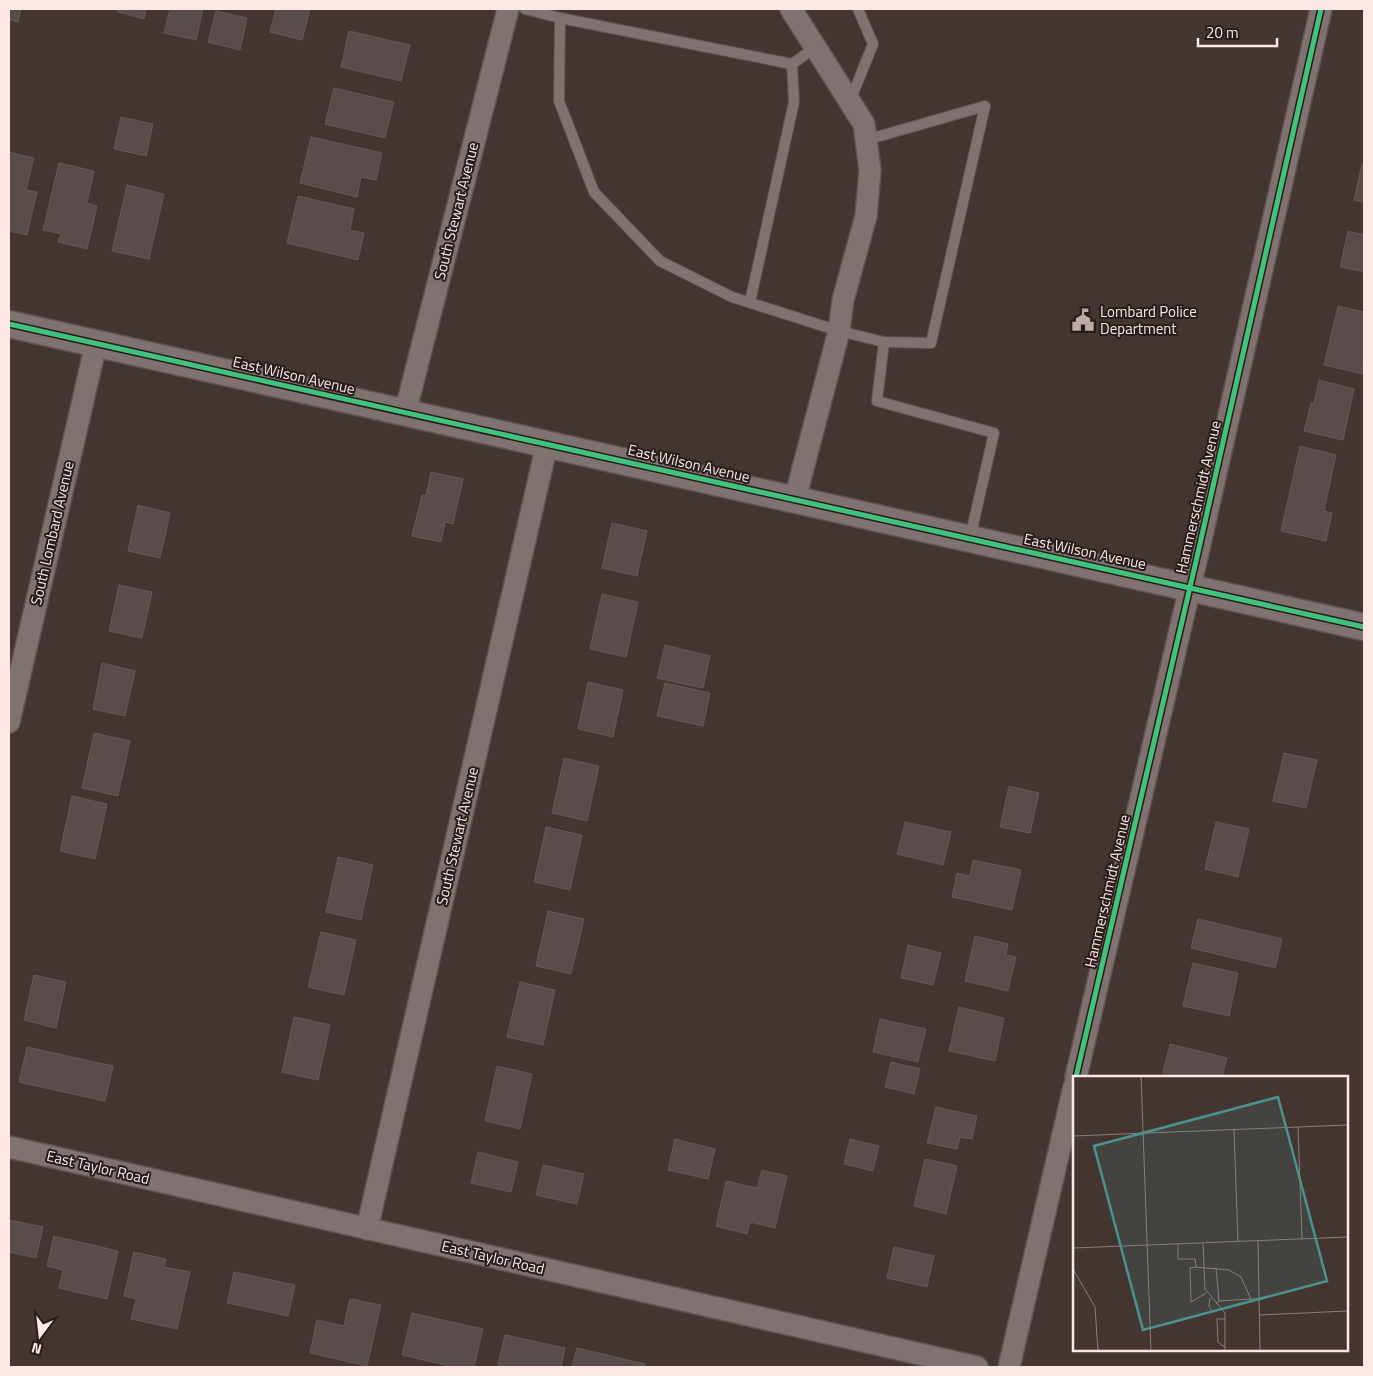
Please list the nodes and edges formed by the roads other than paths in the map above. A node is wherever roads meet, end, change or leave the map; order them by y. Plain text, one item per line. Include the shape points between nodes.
1 (508, 9) edge
2 (525, 9) edge
3 (790, 9) edge
4 (858, 9) edge
5 (1321, 9) edge
6 (560, 18) junction
7 (815, 48) junction
8 (792, 64) junction
9 (850, 102) junction
10 (866, 140) junction
11 (750, 302) junction
12 (9, 324) edge
13 (839, 330) junction
14 (884, 342) junction
15 (96, 344) junction
16 (405, 413) junction
17 (547, 444) junction
18 (795, 499) junction
19 (970, 539) junction
20 (1190, 587) junction
21 (1364, 626) edge
22 (9, 722) edge
23 (1076, 1076) edge
24 (1073, 1091) edge
25 (9, 1147) edge
26 (367, 1229) junction
27 (976, 1367) edge
28 (1009, 1367) edge

1 - 16 street, South Stewart Avenue
2 - 6 lane
3 - 7 street
4 - 9 lane via 873,44
5 - 20 street, Hammerschmidt Avenue
6 - 8 lane
6 - 11 lane via 559,101 594,192 660,261 732,297
7 - 8 lane
7 - 9 street
8 - 11 lane via 794,102
9 - 10 street via 864,124
10 - 13 street via 870,170 866,216 843,300
10 - 14 lane via 986,106 931,343
11 - 13 lane
12 - 15 street, East Wilson Avenue
13 - 14 lane
13 - 18 street
14 - 19 lane via 877,401 994,433
15 - 16 street, East Wilson Avenue
15 - 22 street, South Lombard Avenue
16 - 17 street, East Wilson Avenue
17 - 18 street, East Wilson Avenue
17 - 26 street, South Stewart Avenue
18 - 19 street, East Wilson Avenue
19 - 20 street, East Wilson Avenue
20 - 21 street, East Wilson Avenue
20 - 23 street, Hammerschmidt Avenue
24 - 28 street
25 - 26 street, East Taylor Road
26 - 27 street, East Taylor Road

